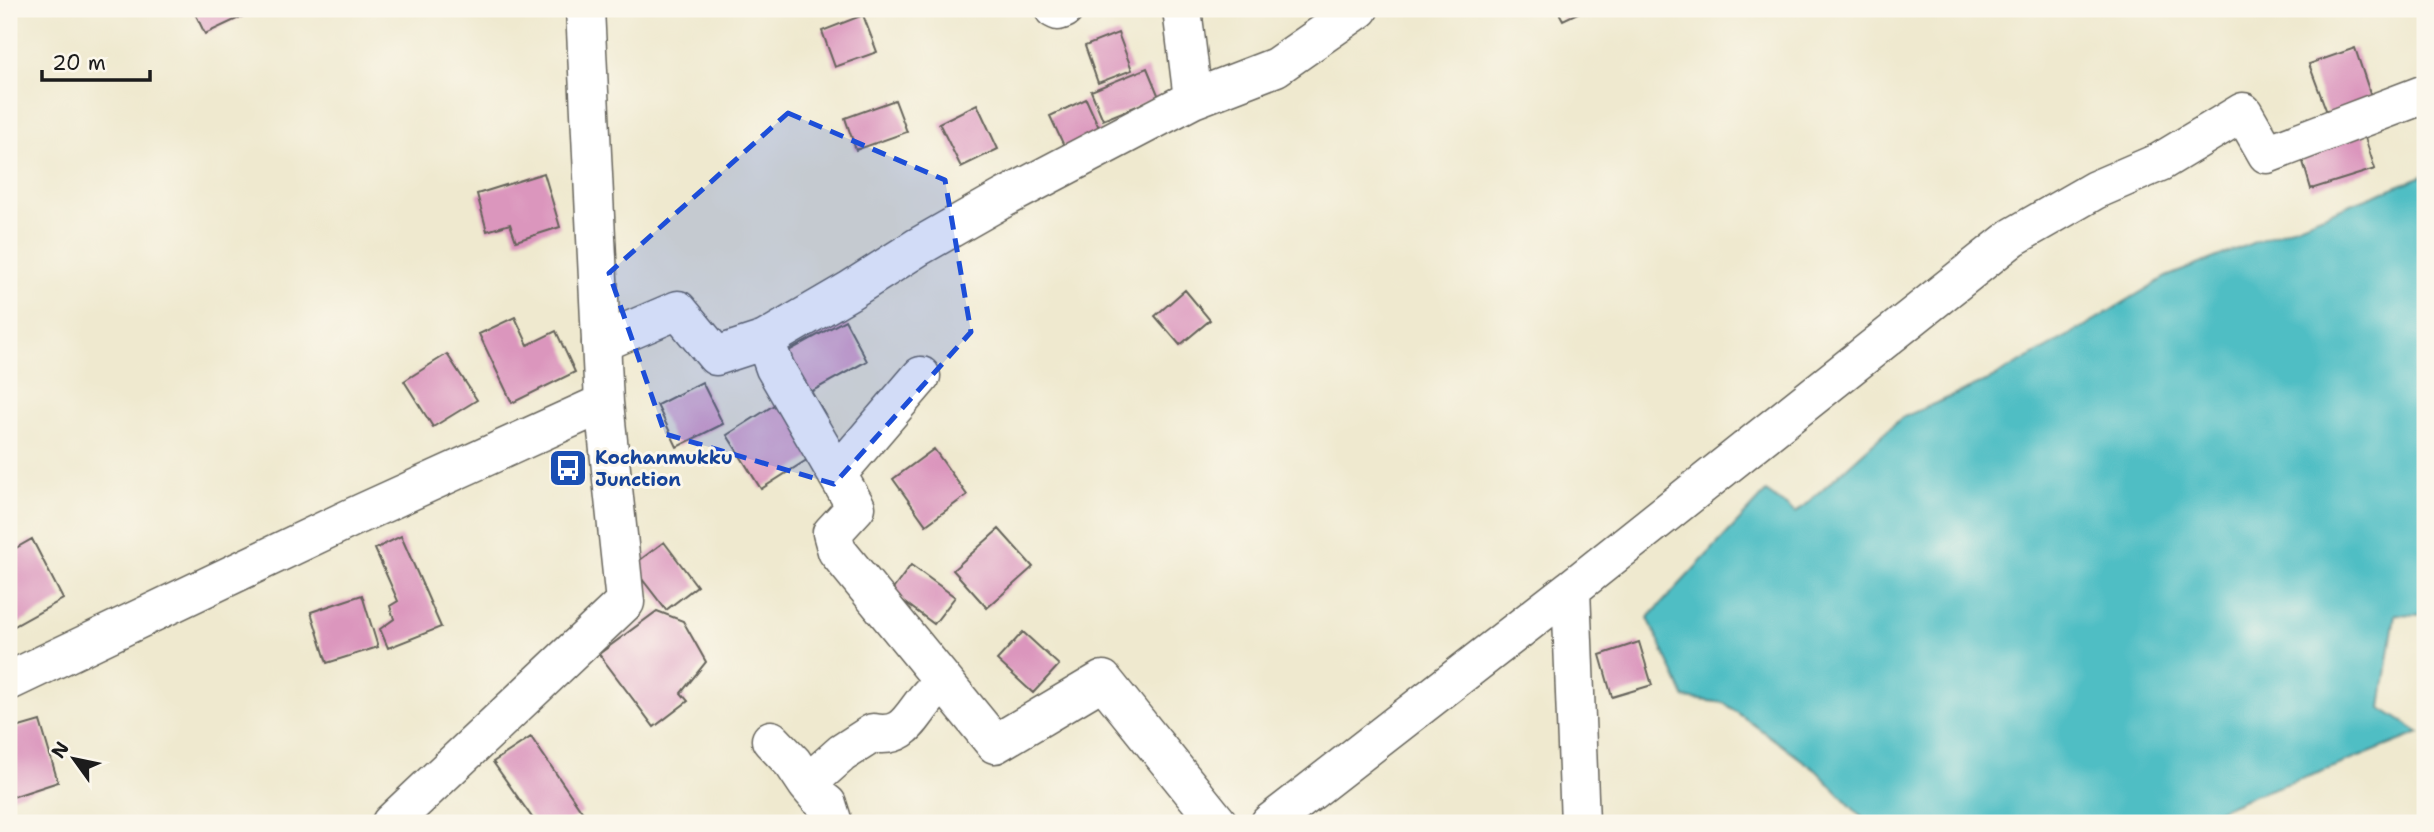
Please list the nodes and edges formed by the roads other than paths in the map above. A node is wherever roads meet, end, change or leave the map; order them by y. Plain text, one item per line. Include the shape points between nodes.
1 (585, 9) edge
2 (1054, 9) edge
3 (1064, 9) edge
4 (1182, 9) edge
5 (1359, 9) edge
6 (2425, 94) edge
7 (1193, 99) junction
8 (765, 341) junction
9 (601, 343) junction
10 (921, 376) dead end
11 (604, 403) junction
12 (838, 473) junction
13 (1571, 589) junction
14 (9, 681) edge
15 (944, 682) junction
16 (771, 740) dead end
17 (1167, 760) junction
18 (807, 785) junction
19 (832, 819) edge
20 (391, 823) edge
21 (1191, 823) edge
22 (1218, 823) edge
23 (1270, 823) edge
24 (1580, 823) edge

1 - 9 street
2 - 3 street
4 - 7 street
5 - 7 street via 1276,67
6 - 13 street via 2267,154 2243,112 2160,162 2095,190 2013,237
7 - 8 street via 993,204
8 - 9 street via 716,356 678,310
8 - 12 street via 775,368
9 - 11 street
10 - 12 street
11 - 14 street
11 - 20 street via 625,602
12 - 15 street via 856,507 832,533 837,551
13 - 23 street
13 - 24 street
15 - 17 street via 995,744 1103,680
15 - 18 street via 901,730 873,733
16 - 18 street
17 - 21 street
17 - 22 street
18 - 19 street via 827,804

